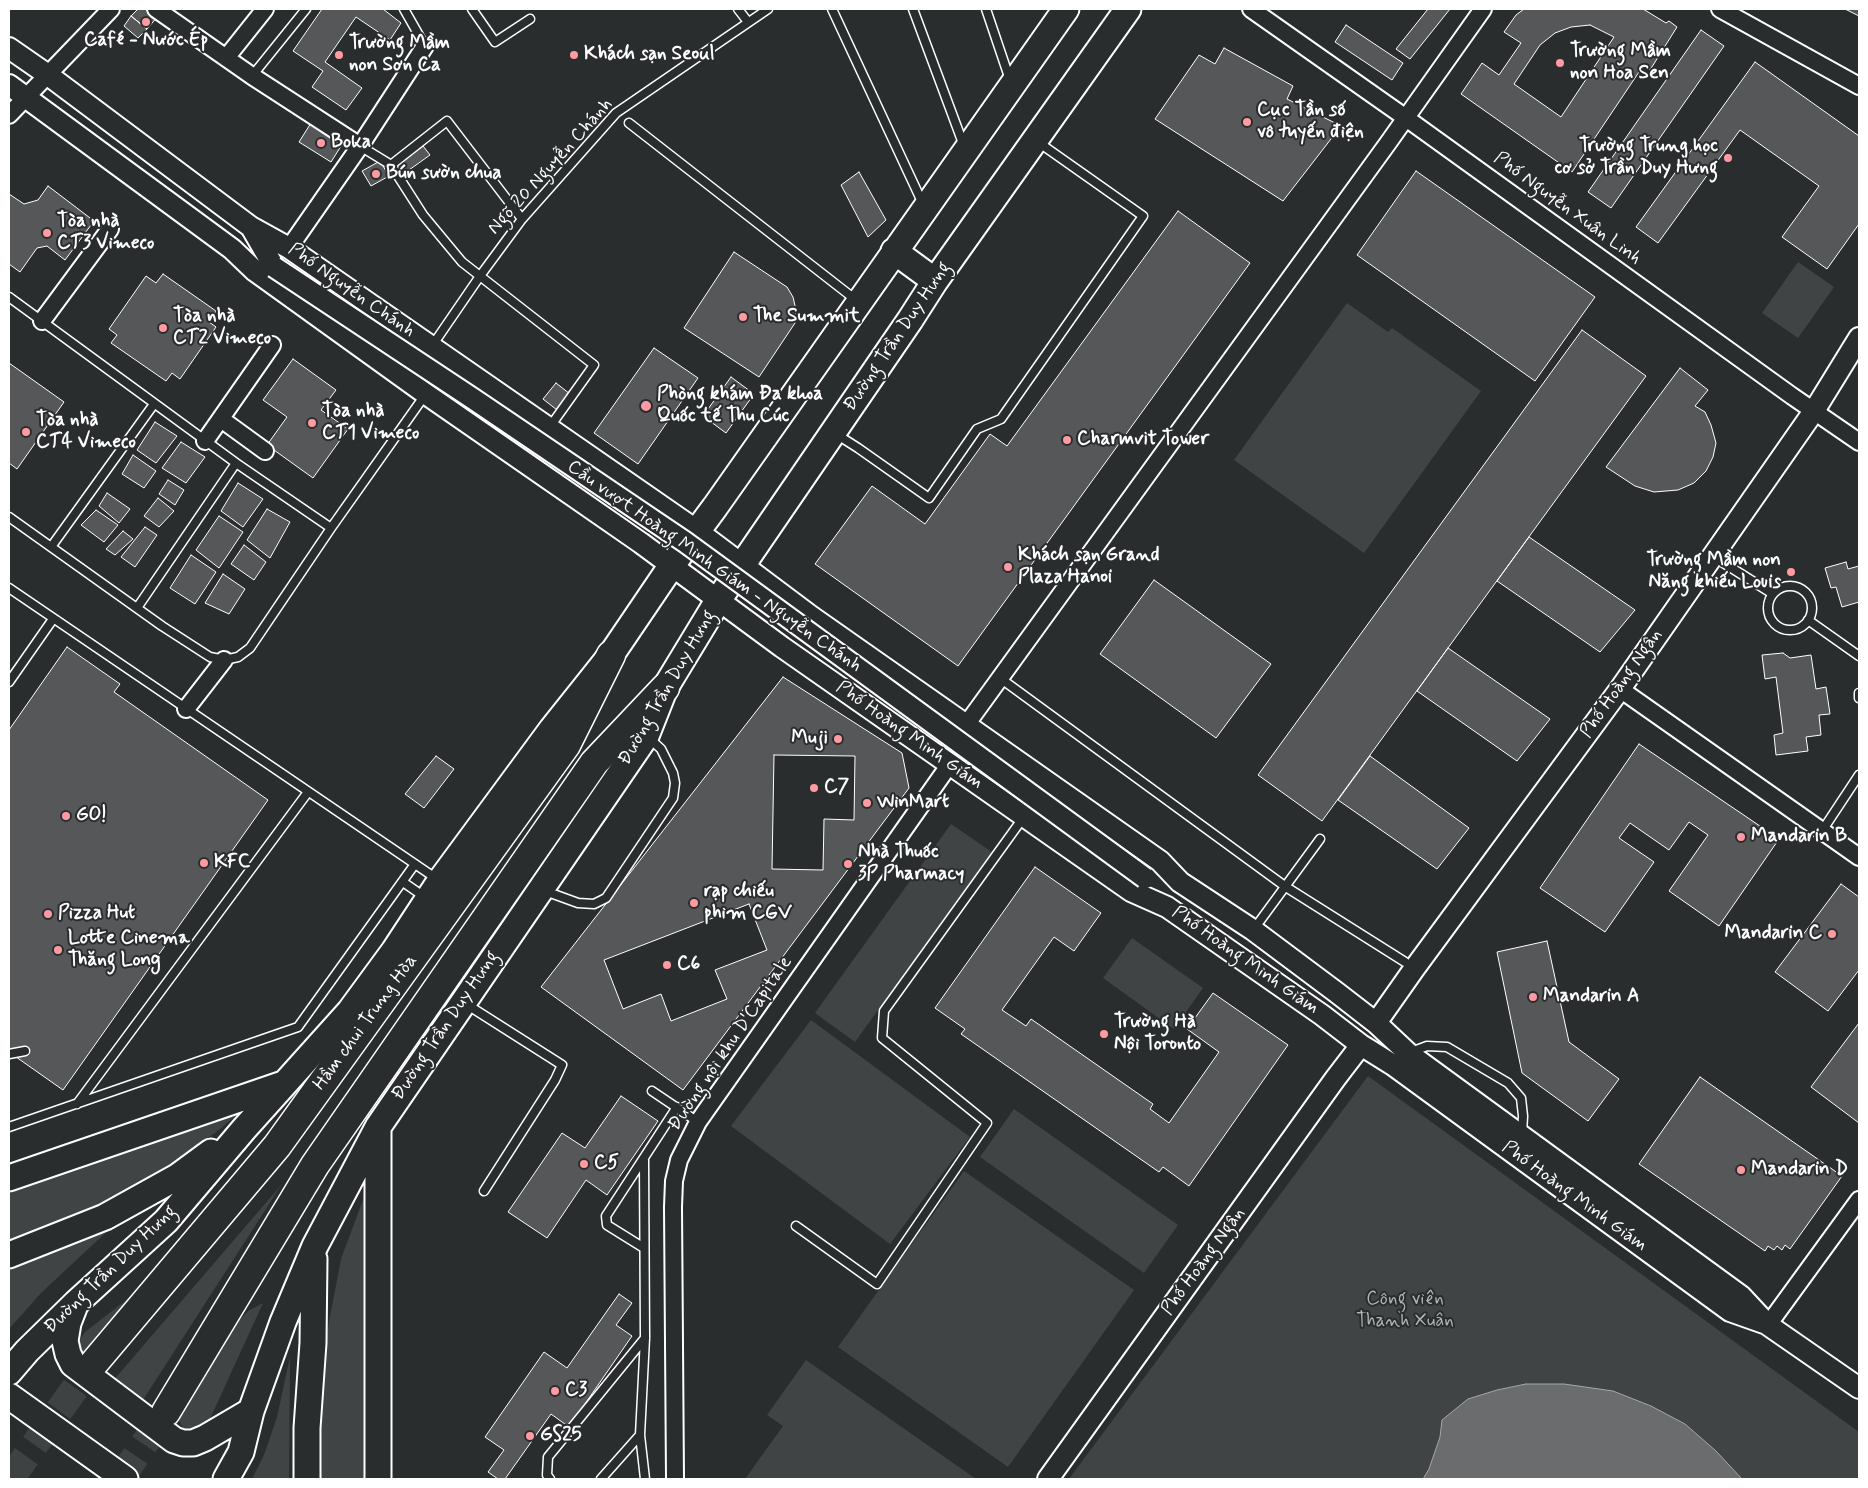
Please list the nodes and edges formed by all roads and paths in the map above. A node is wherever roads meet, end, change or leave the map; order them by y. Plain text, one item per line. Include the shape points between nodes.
1 (111, 9) edge
2 (156, 9) edge
3 (265, 9) edge
4 (306, 9) edge
5 (404, 9) edge
6 (472, 9) edge
7 (738, 9) edge
8 (768, 9) edge
9 (832, 9) edge
10 (912, 9) edge
11 (986, 9) edge
12 (1128, 9) edge
13 (1251, 9) edge
14 (1483, 9) edge
15 (1720, 9) edge
16 (1063, 10) edge
17 (530, 19) dead end
18 (748, 22) junction
19 (425, 46) joint
20 (9, 48) edge
21 (226, 58) junction
22 (48, 75) junction
23 (252, 76) junction
24 (9, 85) edge
25 (1012, 86) junction
26 (1859, 86) edge
27 (25, 98) junction
28 (9, 115) edge
29 (1406, 118) junction
30 (629, 123) dead end
31 (1036, 141) junction
32 (360, 146) junction
33 (966, 150) junction
34 (391, 165) junction
35 (925, 208) junction
36 (522, 219) junction
37 (251, 227) junction
38 (110, 229) dead end
39 (289, 248) junction
40 (232, 249) junction
41 (894, 251) junction
42 (274, 268) junction
43 (480, 276) junction
44 (935, 281) junction
45 (9, 296) edge
46 (860, 302) junction
47 (42, 321) junction
48 (1859, 338) edge
49 (272, 345) dead end
50 (432, 346) junction
51 (426, 394) junction
52 (154, 404) junction
53 (1814, 411) junction
54 (221, 419) junction
55 (548, 428) junction
56 (833, 432) junction
57 (205, 441) junction
58 (1859, 442) edge
59 (266, 451) dead end
60 (236, 463) junction
61 (618, 477) junction
62 (585, 503) junction
63 (9, 517) edge
64 (331, 528) junction
65 (696, 530) junction
66 (51, 547) junction
67 (1712, 556) junction
68 (672, 565) junction
69 (743, 565) junction
70 (9, 588) edge
71 (1773, 594) junction
72 (719, 599) junction
73 (137, 608) junction
74 (812, 617) junction
75 (54, 619) junction
76 (1808, 620) junction
77 (782, 647) junction
78 (611, 655) junction
79 (1859, 656) edge
80 (224, 660) junction
81 (1000, 678) junction
82 (9, 682) edge
83 (665, 688) junction
84 (1620, 689) junction
85 (1859, 693) edge
86 (1859, 698) edge
87 (186, 709) junction
88 (966, 725) junction
89 (646, 736) junction
90 (950, 764) junction
91 (1859, 775) edge
92 (308, 792) junction
93 (1024, 816) junction
94 (1822, 831) junction
95 (1320, 839) dead end
96 (1859, 857) edge
97 (415, 864) junction
98 (1145, 878) junction
99 (403, 882) junction
100 (1180, 882) junction
101 (1286, 887) junction
102 (540, 889) junction
103 (434, 890) junction
104 (1167, 907) junction
105 (1252, 930) junction
106 (1405, 962) dead end
107 (462, 1002) junction
108 (1376, 1023) junction
109 (1361, 1045) junction
110 (25, 1051) dead end
111 (1408, 1053) junction
112 (9, 1054) edge
113 (285, 1084) junction
114 (652, 1091) dead end
115 (77, 1104) junction
116 (677, 1107) junction
117 (698, 1122) junction
118 (9, 1127) edge
119 (378, 1127) junction
120 (244, 1129) junction
121 (1521, 1136) junction
122 (644, 1160) junction
123 (9, 1178) edge
124 (484, 1191) dead end
125 (1859, 1200) edge
126 (796, 1226) dead end
127 (314, 1246) junction
128 (644, 1248) junction
129 (9, 1255) edge
130 (76, 1303) junction
131 (1768, 1325) junction
132 (645, 1338) junction
133 (89, 1370) tunnel mouth
134 (9, 1372) edge
135 (1859, 1388) edge
136 (9, 1396) edge
137 (251, 1411) junction
138 (166, 1412) tunnel mouth
139 (640, 1435) junction
140 (125, 1479) edge
141 (226, 1479) edge
142 (307, 1479) edge
143 (378, 1479) edge
144 (550, 1479) edge
145 (601, 1479) edge
146 (645, 1479) edge
147 (675, 1479) edge
148 (1048, 1479) edge

1 - 22 street
2 - 21 street
3 - 21 street
4 - 23 lane
5 - 19 lane
6 - 17 lane via 495,42
7 - 18 lane
8 - 18 lane, Ngõ 20 Nguyễn Chánh
9 - 35 lane
10 - 33 lane
11 - 25 lane
12 - 31 main road, Đường Trần Duy Hưng
13 - 29 street, Phố Nguyễn Xuân Linh
14 - 29 street
15 - 26 street
16 - 25 main road, Đường Trần Duy Hưng
18 - 36 lane, Ngõ 20 Nguyễn Chánh via 616,113
19 - 32 street
20 - 22 street, Phố Nguyễn Chánh
21 - 23 street
22 - 27 street
22 - 37 street, Phố Nguyễn Chánh
23 - 32 street
24 - 27 street, Phố Nguyễn Chánh
25 - 33 main road, Đường Trần Duy Hưng
27 - 28 street
27 - 40 street, Phố Nguyễn Chánh
29 - 53 street, Phố Nguyễn Xuân Linh
29 - 81 street
30 - 46 lane
31 - 44 main road, Đường Trần Duy Hưng
31 - 56 lane via 1143,216 1001,418 978,429 929,498
32 - 34 lane
32 - 39 street
33 - 35 main road, Đường Trần Duy Hưng
34 - 36 lane via 447,122
34 - 43 lane via 423,215 462,262
35 - 41 main road, Đường Trần Duy Hưng
36 - 43 lane, Ngõ 20 Nguyễn Chánh
37 - 39 street, Phố Nguyễn Chánh
37 - 42 street, Cầu vượt Hoàng Minh Giám - Nguyễn Chánh
38 - 47 street
39 - 50 street, Phố Nguyễn Chánh
40 - 42 street, Cầu vượt Hoàng Minh Giám - Nguyễn Chánh
40 - 51 street, Phố Nguyễn Chánh via 254,272
41 - 44 main road
41 - 46 main road, Đường Trần Duy Hưng
42 - 98 street, Cầu vượt Hoàng Minh Giám - Nguyễn Chánh, bridge via 685,542
43 - 50 lane, Ngõ 20 Nguyễn Chánh
43 - 55 lane via 594,365
44 - 56 main road, Đường Trần Duy Hưng
45 - 47 lane
46 - 65 main road, Đường Trần Duy Hưng
47 - 52 lane
48 - 53 street, Phố Hoàng Ngân
49 - 54 street
50 - 55 street, Phố Nguyễn Chánh
51 - 62 street, Phố Nguyễn Chánh
51 - 64 lane
52 - 57 lane
52 - 66 lane
53 - 58 street, Phố Nguyễn Xuân Linh
53 - 67 street, Phố Hoàng Ngân
54 - 57 street
54 - 59 street
55 - 61 street, Phố Nguyễn Chánh
56 - 69 main road, Đường Trần Duy Hưng
57 - 60 lane
60 - 64 lane
60 - 73 lane
61 - 62 street via 624,488 624,496 619,501 612,505
61 - 65 street, Phố Nguyễn Chánh
62 - 68 street, Phố Nguyễn Chánh
63 - 66 lane
64 - 80 lane via 250,648 238,657
65 - 68 main road, Đường Trần Duy Hưng
65 - 69 street, Phố Nguyễn Chánh
66 - 73 lane
67 - 71 lane
67 - 84 street, Phố Hoàng Ngân
68 - 72 street, Phố Nguyễn Chánh
68 - 78 main road, Đường Trần Duy Hưng
69 - 72 main road, Đường Trần Duy Hưng
69 - 74 street, Phố Hoàng Minh Giám
70 - 75 lane
71 - 76 lane via 1785,587 1800,589 1810,599
71 - 76 lane via 1768,607 1777,626 1797,629
72 - 77 street, Phố Hoàng Minh Giám
72 - 83 main road, Đường Trần Duy Hưng
73 - 80 lane via 210,657
74 - 77 street via 782,616 775,625 775,635
74 - 88 street, Phố Hoàng Minh Giám
75 - 82 lane
75 - 87 lane
76 - 79 lane
77 - 90 street, Phố Hoàng Minh Giám
78 - 103 main road, Đường Trần Duy Hưng via 552,729
78 - 133 highway, Hầm chui Trung Hòa via 566,745 277,1146
80 - 87 street
81 - 88 street
81 - 101 lane
83 - 89 main road, Đường Trần Duy Hưng
83 - 138 highway, Hầm chui Trung Hòa via 594,763 315,1165
84 - 94 street
84 - 108 street, Phố Hoàng Ngân
85 - 86 lane
87 - 92 lane
88 - 100 street, Phố Hoàng Minh Giám via 1160,860
89 - 102 main road, Đường Trần Duy Hưng
89 - 102 lane via 662,749 673,773 673,798 606,898 594,904 578,903
90 - 93 street, Phố Hoàng Minh Giám
90 - 117 street, Đường nội khu D'Capitale
91 - 94 lane
92 - 97 lane
92 - 115 lane
93 - 104 street, Phố Hoàng Minh Giám via 1131,891
93 - 126 lane via 884,1011 882,1038 988,1123 877,1284
94 - 96 street
95 - 101 lane
97 - 99 lane
97 - 103 lane
98 - 100 street, Cầu vượt Hoàng Minh Giám - Nguyễn Chánh
98 - 104 street, Cầu vượt Hoàng Minh Giám - Nguyễn Chánh
99 - 103 lane
99 - 115 lane via 298,1027
100 - 105 street, Phố Hoàng Minh Giám
101 - 105 lane
101 - 106 lane
102 - 107 main road, Đường Trần Duy Hưng
103 - 113 main road, Đường Trần Duy Hưng via 350,1011
104 - 109 street, Phố Hoàng Minh Giám via 1322,1014
105 - 108 street, Phố Hoàng Minh Giám
107 - 119 main road, Đường Trần Duy Hưng
107 - 124 lane via 562,1065
108 - 111 street, Phố Hoàng Minh Giám
109 - 131 street, Phố Hoàng Minh Giám via 1730,1311
109 - 148 street, Phố Hoàng Ngân
110 - 112 lane
111 - 121 street, Phố Hoàng Minh Giám
111 - 121 lane via 1427,1046 1447,1047 1508,1083 1521,1098
113 - 120 main road, Đường Trần Duy Hưng
113 - 123 main road
114 - 116 lane
115 - 118 lane
116 - 117 lane
116 - 122 lane
117 - 147 street, Đường nội khu D'Capitale via 679,1160 674,1181
119 - 127 main road, Đường Trần Duy Hưng
119 - 143 main road
120 - 129 main road via 177,1177 106,1217
120 - 130 main road, Đường Trần Duy Hưng via 166,1220
121 - 131 street, Phố Hoàng Minh Giám via 1741,1296
122 - 128 lane
122 - 128 lane via 606,1216 607,1225
125 - 131 street
127 - 137 main road, Đường Trần Duy Hưng via 282,1322
127 - 142 main road
128 - 132 lane
130 - 134 main road, Đường Trần Duy Hưng
130 - 137 main road via 68,1323 66,1341 73,1364 174,1440 193,1443
131 - 135 street, Phố Hoàng Minh Giám
132 - 139 lane
132 - 144 lane via 548,1457 547,1474
136 - 140 main road
137 - 141 main road, Đường Trần Duy Hưng via 241,1452
139 - 145 lane
139 - 146 lane

